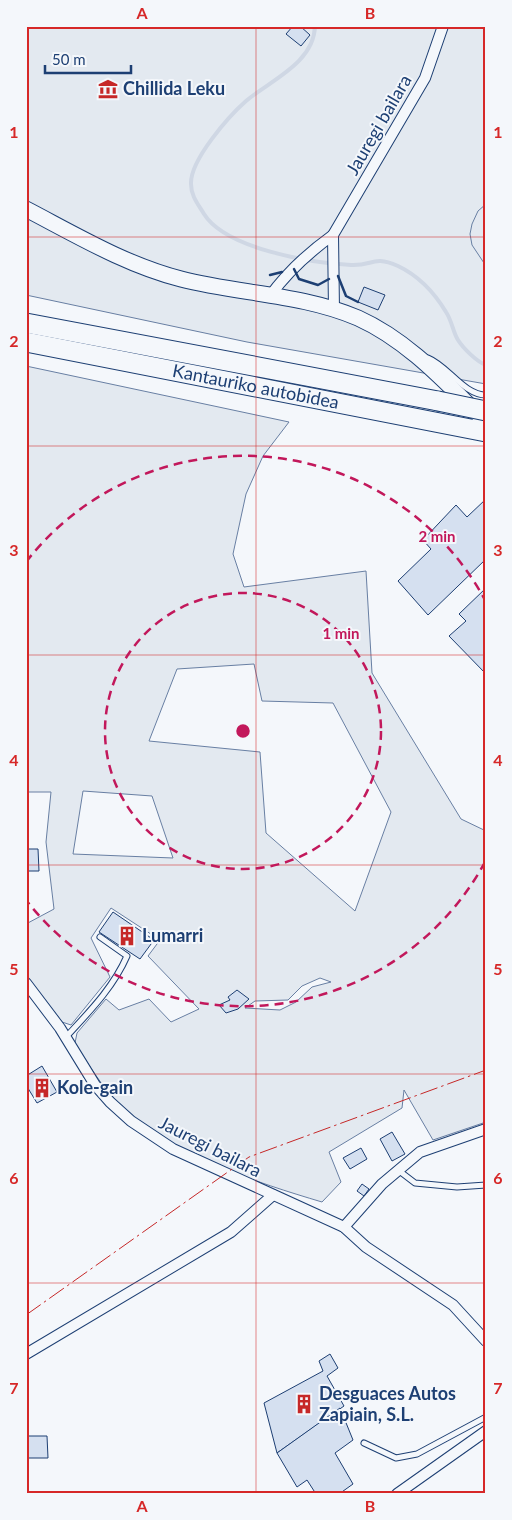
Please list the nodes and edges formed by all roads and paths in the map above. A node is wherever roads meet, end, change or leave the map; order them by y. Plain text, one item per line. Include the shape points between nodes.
1 (443, 26) edge
2 (26, 209) edge
3 (332, 235) junction
4 (270, 296) junction
5 (334, 310) junction
6 (26, 324) edge
7 (26, 342) edge
8 (414, 353) junction
9 (486, 395) edge
10 (486, 411) edge
11 (486, 422) edge
12 (477, 430) edge
13 (100, 937) dead end
14 (26, 982) edge
15 (66, 1038) junction
16 (486, 1129) edge
17 (397, 1169) junction
18 (486, 1185) edge
19 (273, 1195) junction
20 (344, 1226) junction
21 (486, 1341) edge
22 (26, 1354) edge
23 (486, 1417) edge
24 (486, 1431) edge
25 (364, 1443) dead end
26 (396, 1494) edge

1 - 3 street, Jauregi bailara via 425,78
2 - 4 main road via 150,269 200,284
3 - 4 street, Jauregi bailara via 306,254
3 - 5 street
4 - 5 main road
5 - 8 main road via 371,325
6 - 10 highway, Kantauriko autobidea, bridge
7 - 12 highway, Kantauriko autobidea
8 - 9 lane via 437,362 464,385
8 - 11 main road
13 - 15 lane via 127,956 106,993
14 - 15 street, Jauregi bailara
15 - 19 street, Jauregi bailara via 94,1085 144,1131 173,1149
16 - 17 street via 420,1152
17 - 18 lane via 415,1183 457,1187
17 - 20 street
19 - 20 street, Jauregi bailara
19 - 22 street, Jauregi bailara via 231,1232
20 - 21 street, Jauregi bailara via 366,1247 453,1305
23 - 25 lane via 417,1454 396,1458
24 - 26 street

